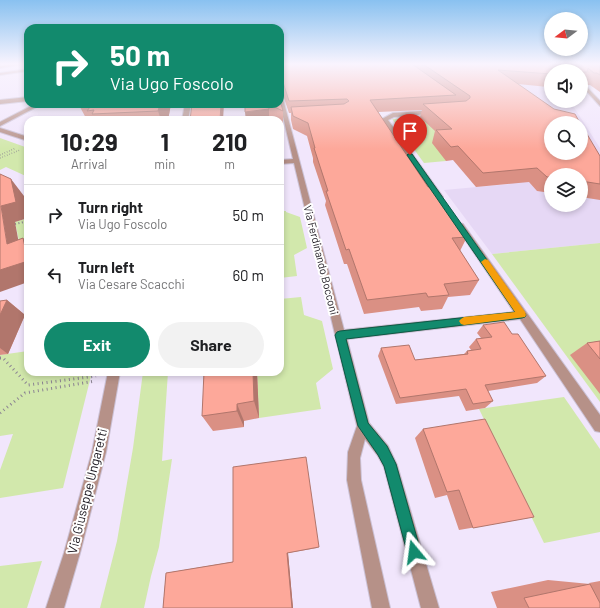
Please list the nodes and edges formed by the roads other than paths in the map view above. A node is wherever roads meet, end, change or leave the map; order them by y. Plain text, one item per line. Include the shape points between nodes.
1 (590, 92) edge
2 (24, 99) edge
3 (0, 102) edge
4 (600, 104) edge
5 (31, 108) edge
6 (283, 108) edge
7 (441, 112) edge
8 (293, 117) edge
9 (286, 118) junction
10 (0, 124) edge
11 (0, 130) edge
12 (24, 138) edge
13 (296, 161) junction
14 (284, 162) edge
15 (444, 204) edge
16 (457, 222) edge
17 (522, 315) junction
18 (340, 335) junction
19 (113, 376) edge
20 (363, 426) junction
21 (600, 426) edge
22 (55, 608) edge
23 (380, 608) edge
24 (430, 608) edge

1 - 4 street
2 - 3 street
5 - 10 street
6 - 9 street, Via Ferdinando Bocconi
7 - 15 street via 389,116 385,119
8 - 9 street
9 - 13 street, Via Ferdinando Bocconi
11 - 12 street
13 - 14 street
13 - 18 street, Via Ferdinando Bocconi
16 - 17 street
17 - 18 street
17 - 21 street
18 - 20 street, Via Ferdinando Bocconi
19 - 22 street, Via Giuseppe Ungaretti via 99,452
20 - 23 street via 352,459
20 - 24 street, Via Ferdinando Bocconi via 383,450 390,464

